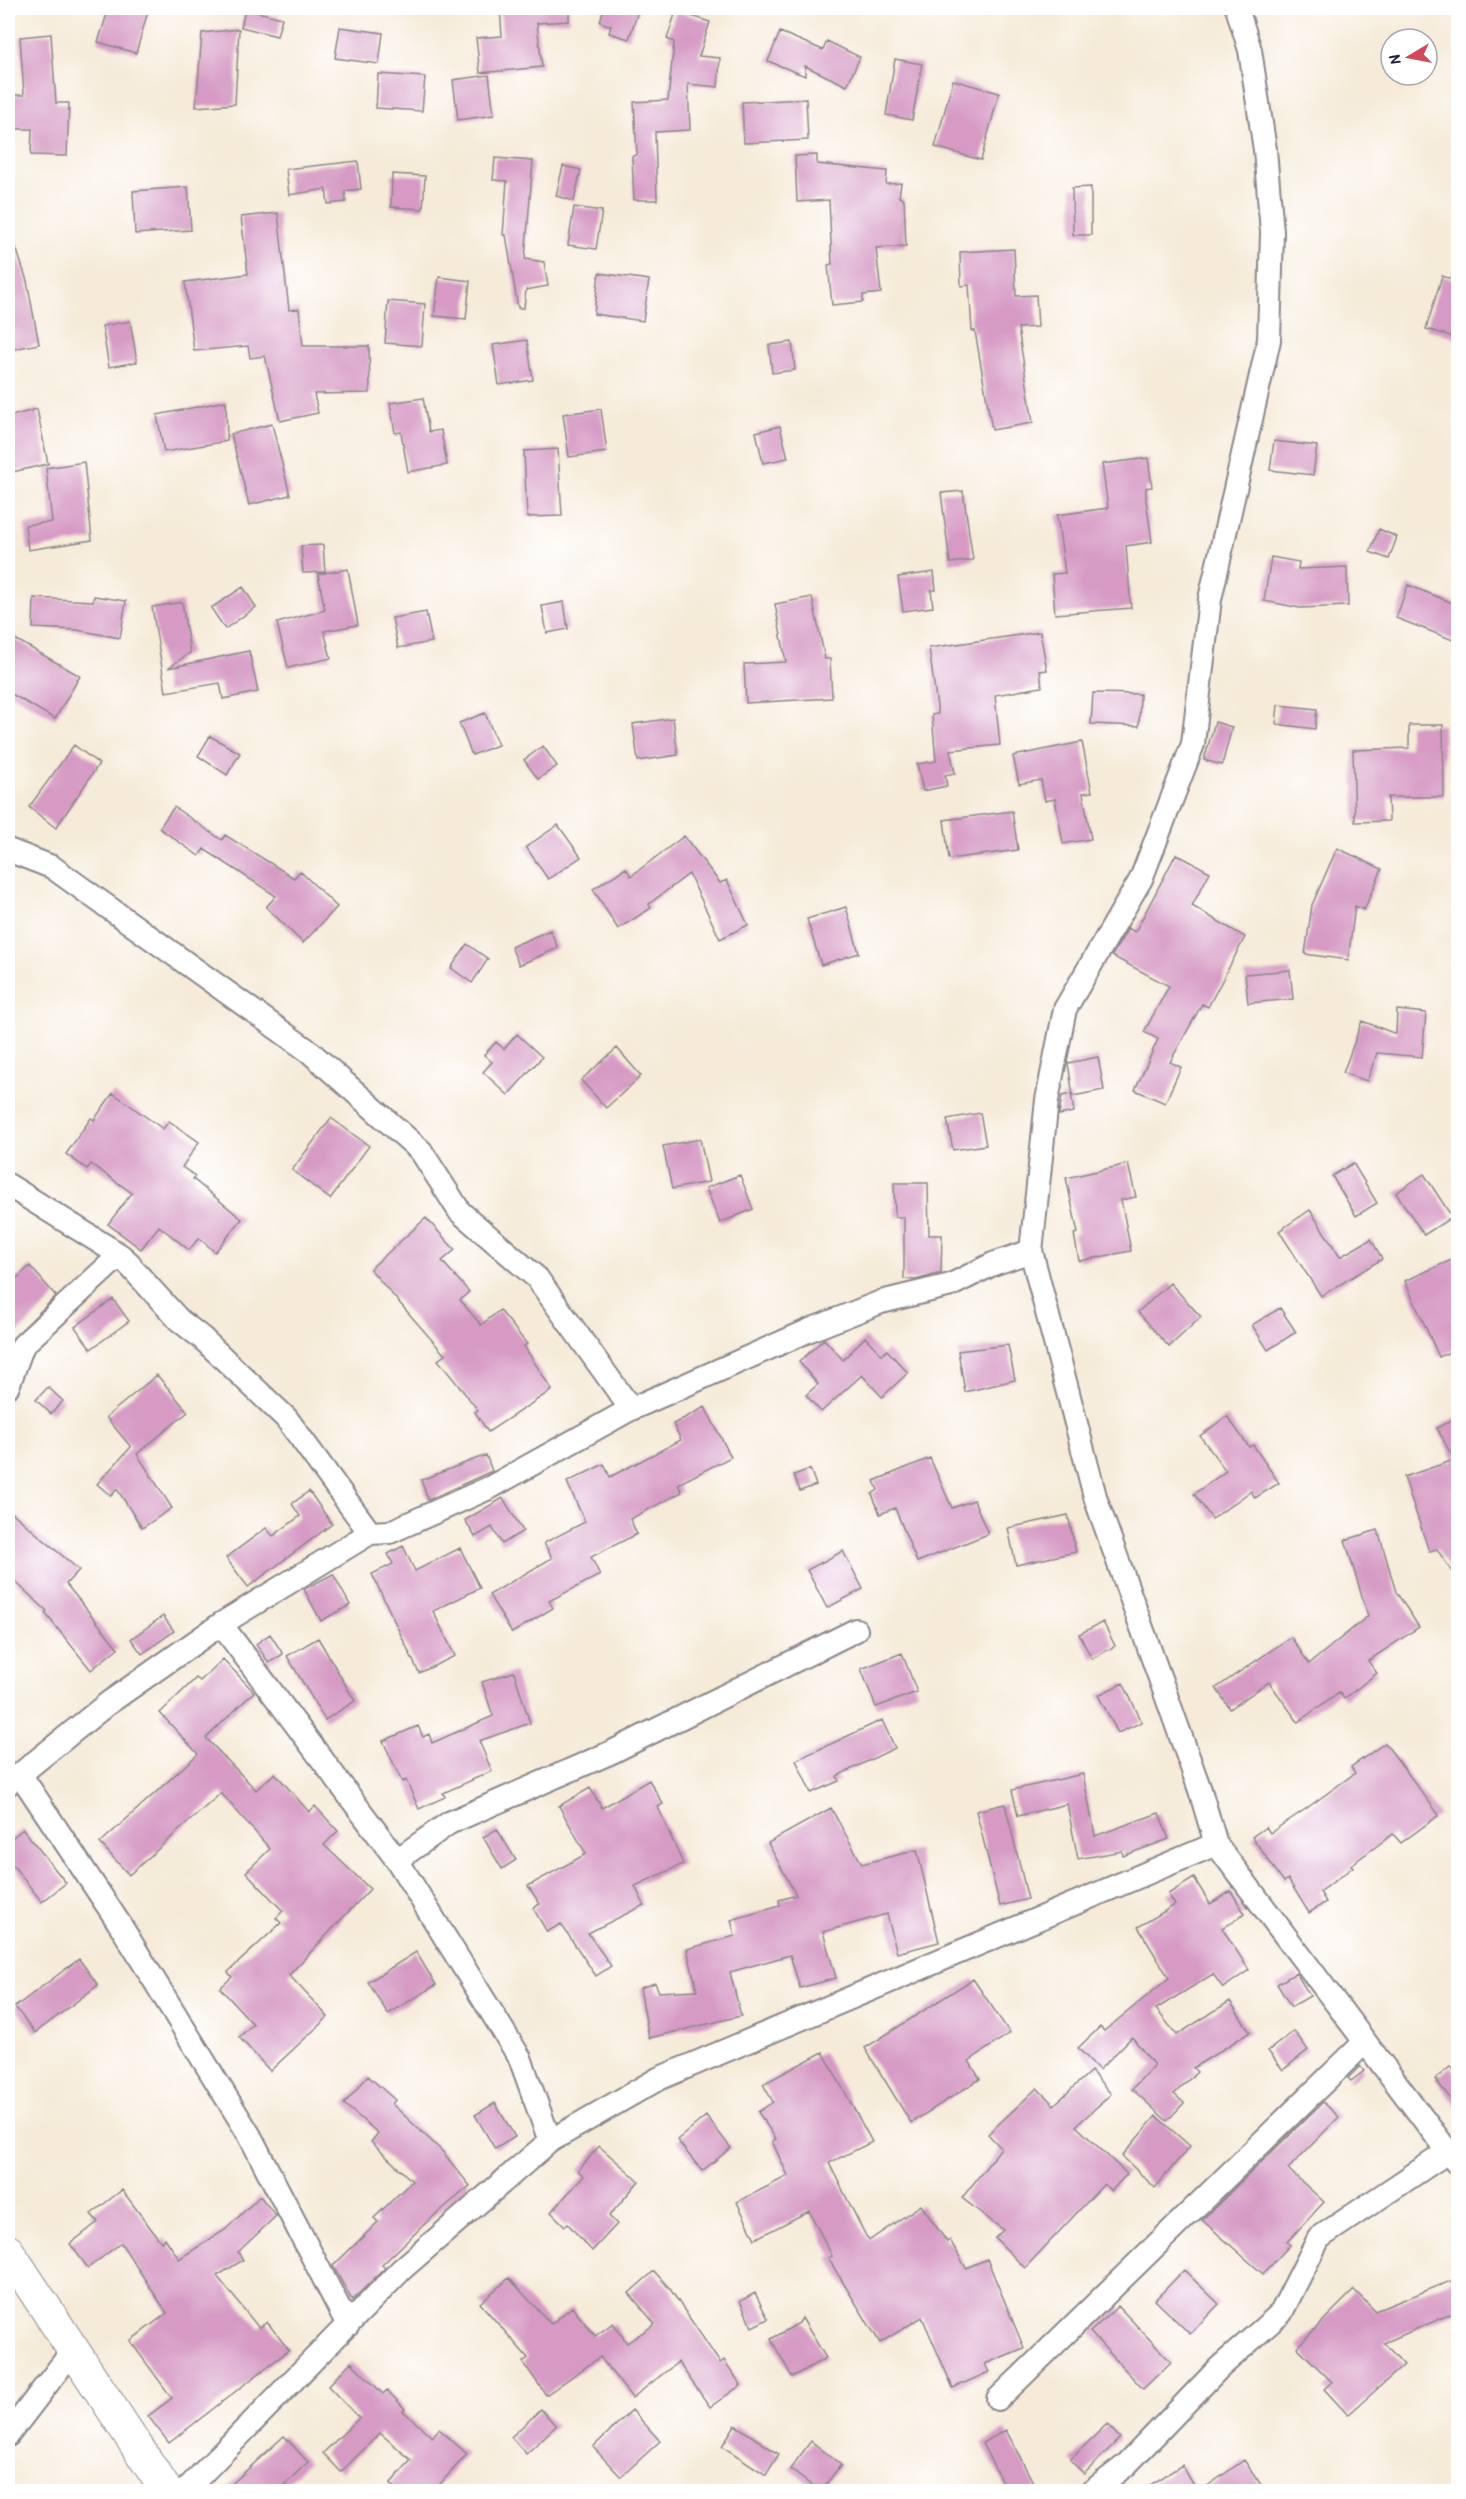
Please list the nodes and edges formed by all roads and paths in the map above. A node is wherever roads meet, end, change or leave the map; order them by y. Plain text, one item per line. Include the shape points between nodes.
1 (1237, 8) edge
2 (8, 850) edge
3 (8, 1185) edge
4 (1031, 1251) junction
5 (120, 1255) junction
6 (8, 1386) edge
7 (631, 1409) junction
8 (370, 1533) junction
9 (221, 1624) junction
10 (856, 1630) dead end
11 (14, 1779) edge
12 (1216, 1844) junction
13 (397, 1860) junction
14 (1364, 2043) junction
15 (550, 2141) junction
16 (1454, 2158) edge
17 (8, 2250) edge
18 (348, 2325) junction
19 (74, 2349) junction
20 (998, 2399) dead end
21 (8, 2435) edge
22 (167, 2492) edge
23 (184, 2492) edge
24 (1091, 2492) edge

1 - 4 street via 1250,50 1265,150 1272,232 1269,340 1210,599 1193,744 1141,879 1065,1009 1047,1100
2 - 7 street via 52,867 310,1052 370,1105 421,1151 460,1212 537,1278
3 - 5 street
4 - 7 street via 951,1285 871,1306
4 - 12 street via 1096,1500
5 - 6 street via 23,1345
5 - 8 street via 179,1320 287,1419
7 - 8 street via 491,1487 390,1532
8 - 9 street
9 - 11 street via 107,1704
9 - 13 street
10 - 13 street via 612,1752 449,1823
11 - 18 street via 119,1923 250,2136
12 - 14 street
12 - 15 street via 658,2079
13 - 15 street via 520,2058
14 - 16 street
14 - 20 street
15 - 18 street via 402,2269
16 - 24 street via 1319,2238 1281,2313 1219,2368 1126,2465
17 - 19 street
18 - 23 street
19 - 21 street
19 - 22 street

